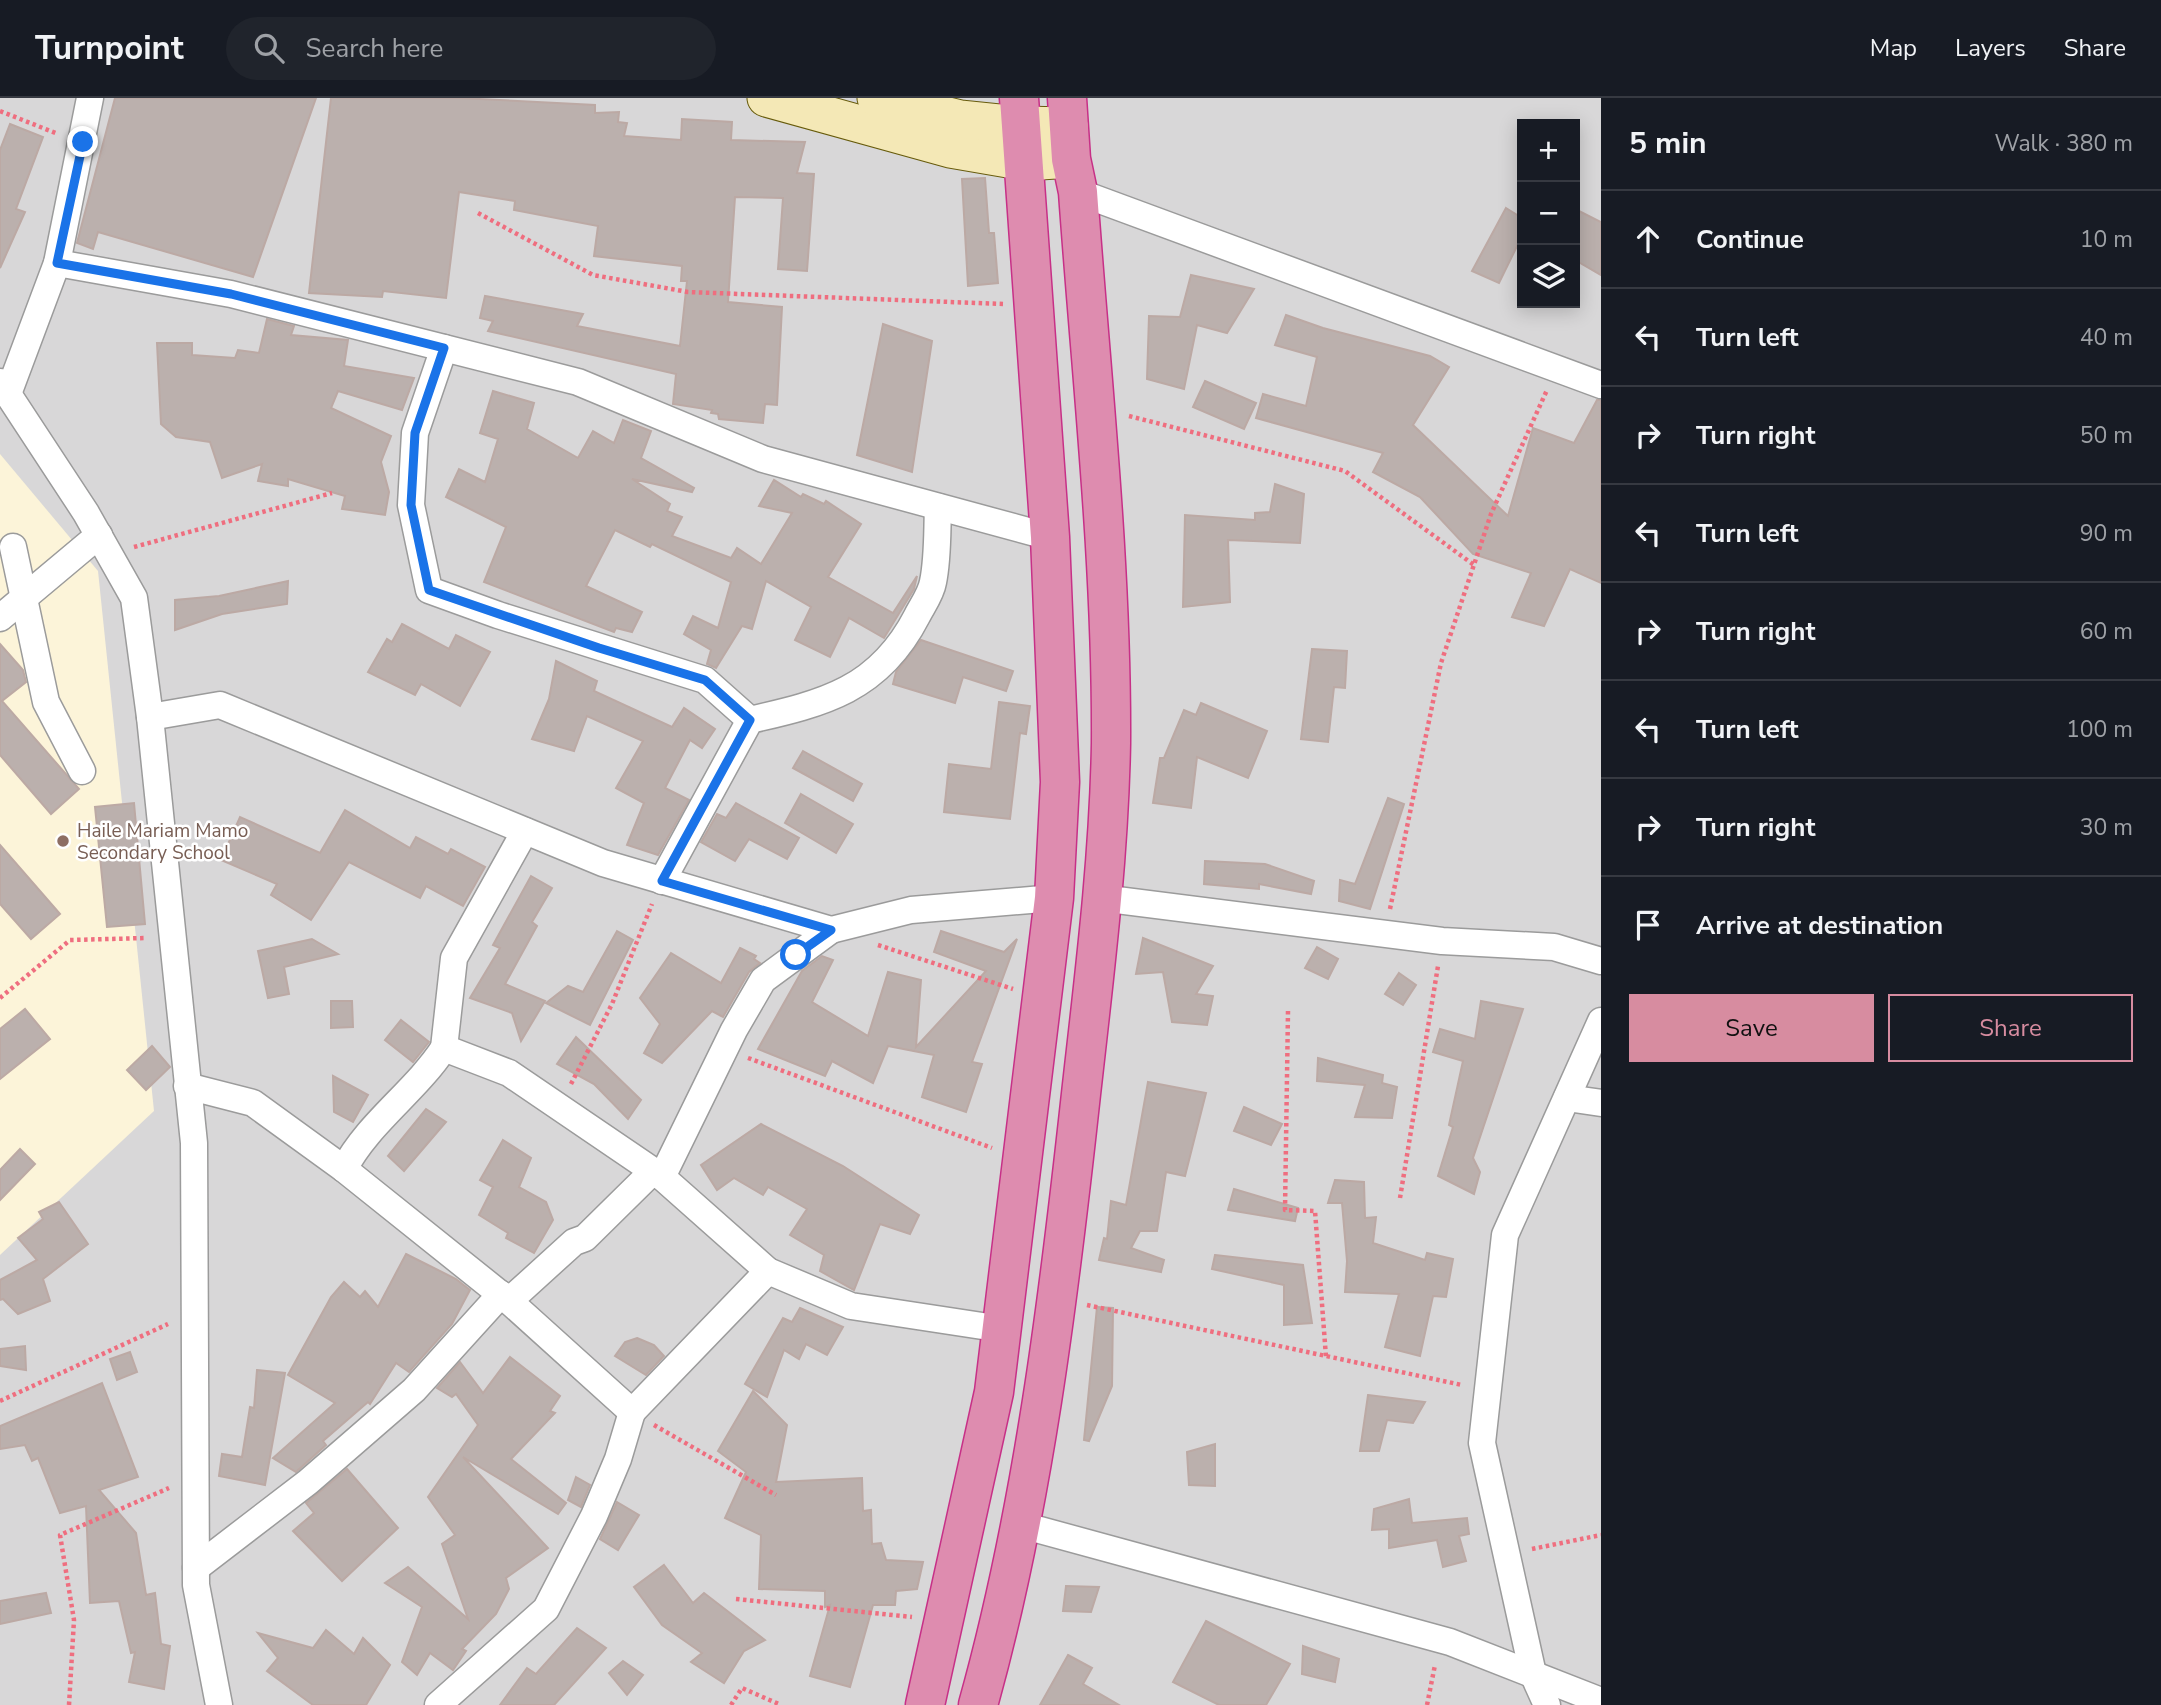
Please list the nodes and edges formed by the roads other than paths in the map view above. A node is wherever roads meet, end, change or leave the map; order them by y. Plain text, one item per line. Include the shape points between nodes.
1 (90, 98) edge
2 (766, 98) edge
3 (876, 98) edge
4 (1019, 112) edge
5 (1071, 144) edge
6 (1025, 162) junction
7 (57, 263) junction
8 (444, 348) junction
9 (1601, 385) edge
10 (4, 388) edge
11 (938, 507) junction
12 (1050, 537) junction
13 (104, 545) junction
14 (13, 547) dead end
15 (24, 598) junction
16 (0, 618) edge
17 (150, 717) junction
18 (750, 720) junction
19 (82, 771) dead end
20 (525, 831) junction
21 (662, 881) junction
22 (1054, 898) junction
23 (1101, 898) junction
24 (831, 930) junction
25 (1601, 961) edge
26 (1601, 1021) edge
27 (444, 1048) junction
28 (187, 1086) junction
29 (1567, 1098) junction
30 (1601, 1103) edge
31 (344, 1169) junction
32 (657, 1174) junction
33 (768, 1271) junction
34 (505, 1297) junction
35 (1002, 1329) junction
36 (632, 1412) junction
37 (1018, 1524) junction
38 (196, 1568) junction
39 (1533, 1674) junction
40 (1601, 1701) edge
41 (219, 1705) edge
42 (438, 1705) edge
43 (925, 1705) edge
44 (978, 1705) edge
45 (1547, 1705) edge

1 - 7 street
2 - 6 street via 950,149
3 - 4 street via 960,119
4 - 5 street
4 - 6 highway
5 - 6 street
5 - 9 street via 1557,369
5 - 23 highway via 1108,602 1110,732
6 - 12 highway
7 - 8 street via 231,294
7 - 10 street
8 - 11 street via 578,382 763,459
8 - 18 street via 415,433 411,505 429,590 705,680
10 - 13 street
11 - 12 street
11 - 18 street via 933,585 910,631 878,669 848,692
12 - 22 highway via 1060,782
13 - 15 street
13 - 17 street via 134,598
14 - 15 street
15 - 16 street
15 - 19 street via 46,702
17 - 20 street via 220,705
17 - 28 street
18 - 21 street
20 - 21 street
20 - 27 street via 454,958
21 - 24 street
22 - 24 street via 911,909
22 - 35 highway
23 - 25 street via 1442,941 1554,947
23 - 37 highway via 1059,1299
24 - 32 street via 763,980
26 - 29 street
27 - 31 street via 428,1073 354,1150
27 - 32 street via 509,1073
28 - 31 street via 253,1102
28 - 38 street via 194,1143
29 - 30 street
29 - 39 street via 1505,1235 1482,1443
31 - 34 street
32 - 33 street
32 - 34 street via 585,1238
33 - 35 street via 851,1306
33 - 36 street
34 - 36 street
34 - 38 street via 414,1390 308,1482
35 - 43 highway via 994,1392
36 - 42 street via 594,1516 546,1609
37 - 39 street via 1441,1639
37 - 44 highway
38 - 41 street
39 - 40 street
39 - 45 street

